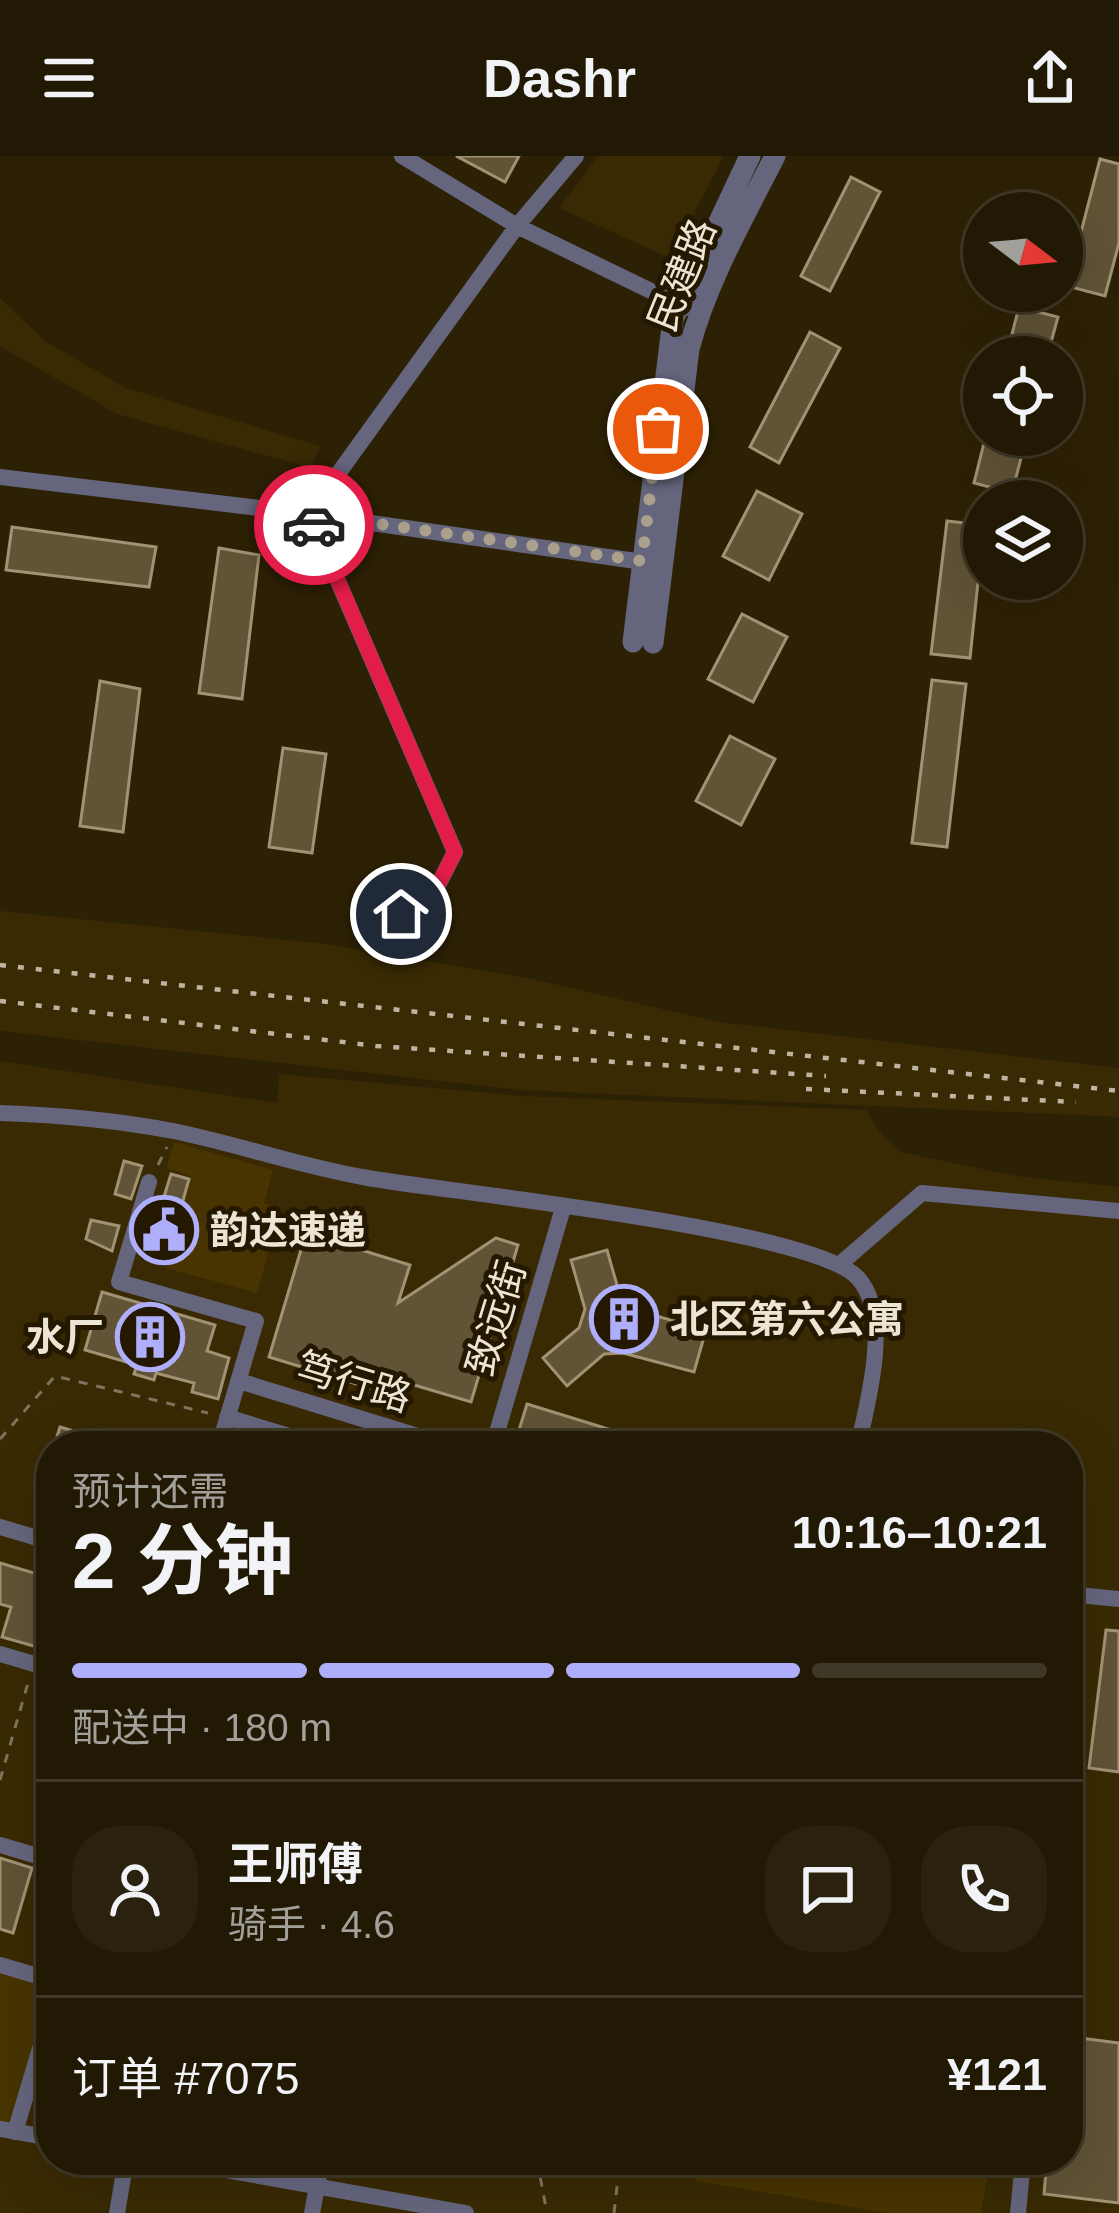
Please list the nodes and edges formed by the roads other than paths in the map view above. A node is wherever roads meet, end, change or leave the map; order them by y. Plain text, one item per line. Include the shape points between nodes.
1 (402, 156) edge
2 (576, 156) edge
3 (750, 156) edge
4 (776, 156) edge
5 (517, 226) junction
6 (688, 309) junction
7 (0, 477) edge
8 (309, 514) junction
9 (653, 563) junction
10 (643, 642) dead end
11 (401, 914) dead end
12 (0, 1113) edge
13 (149, 1182) road end
14 (563, 1208) junction
15 (1119, 1211) edge
16 (840, 1264) junction
17 (239, 1381) junction
18 (227, 1417) junction
19 (223, 1431) edge
20 (273, 1431) edge
21 (379, 1431) edge
22 (497, 1431) edge
23 (861, 1431) edge
24 (0, 1527) edge
25 (36, 1538) edge
26 (1083, 1595) edge
27 (1119, 1599) edge
28 (0, 1654) edge
29 (36, 1664) edge
30 (0, 1845) edge
31 (36, 1856) edge
32 (0, 1964) edge
33 (36, 1975) edge
34 (36, 2054) edge
35 (8, 2131) edge
36 (123, 2175) edge
37 (254, 2175) edge
38 (319, 2175) edge
39 (1022, 2175) edge
40 (316, 2186) junction
41 (117, 2213) edge
42 (312, 2213) edge
43 (466, 2213) edge
44 (1018, 2213) edge

1 - 5 street
2 - 5 street
3 - 6 street, 民建路
4 - 6 street, 民建路
5 - 6 street
5 - 8 street
6 - 9 street, 民建路 via 689,349
7 - 8 street
8 - 9 street
8 - 11 street via 455,852 432,897
9 - 10 street, 民建路
12 - 14 street via 175,1132 301,1165
13 - 17 street via 119,1282 256,1321
14 - 16 street via 763,1240
14 - 22 street, 致远街
15 - 16 street via 922,1193
16 - 23 street via 861,1281 876,1322
17 - 18 street
17 - 21 street, 笃行路
18 - 19 street
18 - 20 street
24 - 25 street
26 - 27 street
28 - 29 street
30 - 31 street
32 - 33 street
34 - 35 street
36 - 41 street
37 - 40 street
38 - 40 street
39 - 44 street
40 - 42 street
40 - 43 street

